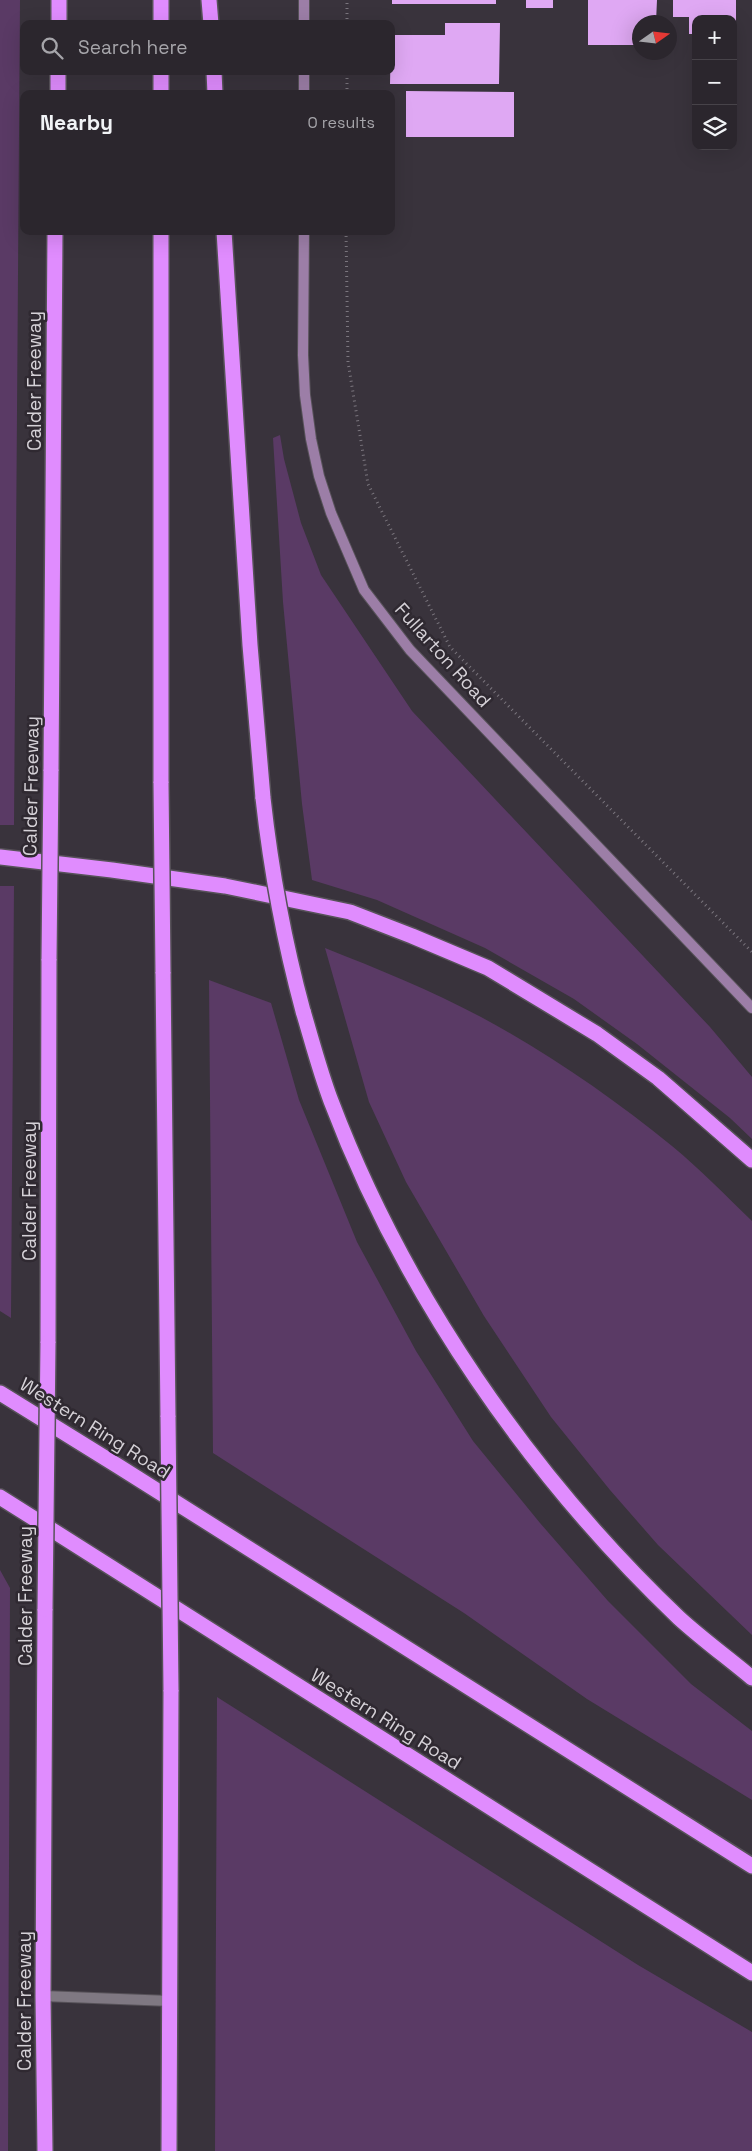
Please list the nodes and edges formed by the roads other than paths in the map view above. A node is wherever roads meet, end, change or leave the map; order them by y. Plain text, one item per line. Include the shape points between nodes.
1 (59, 0) edge
2 (161, 0) edge
3 (210, 0) edge
4 (304, 0) edge
5 (59, 20) edge
6 (161, 20) edge
7 (211, 20) edge
8 (304, 20) edge
9 (58, 75) edge
10 (161, 75) edge
11 (214, 75) edge
12 (304, 75) edge
13 (58, 90) edge
14 (161, 90) edge
15 (215, 90) edge
16 (304, 90) edge
17 (55, 235) edge
18 (161, 235) edge
19 (224, 235) edge
20 (304, 235) edge
21 (0, 857) edge
22 (752, 1008) edge
23 (752, 1160) edge
24 (0, 1394) edge
25 (0, 1498) edge
26 (752, 1678) edge
27 (752, 1866) edge
28 (752, 1973) edge
29 (43, 1996) junction
30 (170, 2001) junction
31 (45, 2151) edge
32 (169, 2151) edge

1 - 5 highway
2 - 6 highway
3 - 7 highway
4 - 8 main road
9 - 13 highway
10 - 14 highway
11 - 15 highway
12 - 16 main road
17 - 29 highway, Calder Freeway, bridge
18 - 30 highway, bridge via 161,783
19 - 26 highway, bridge via 250,645 268,849 303,1011 331,1101 354,1156 414,1276 491,1399 562,1490 636,1576 681,1619
20 - 22 main road, Fullarton Road via 303,355 311,439 331,513 364,590 410,650
21 - 23 highway via 225,886 350,912 412,936 488,968 597,1034 658,1078
24 - 27 highway, Western Ring Road
25 - 28 highway, Western Ring Road
29 - 30 lane
29 - 31 highway, Calder Freeway
30 - 32 highway

